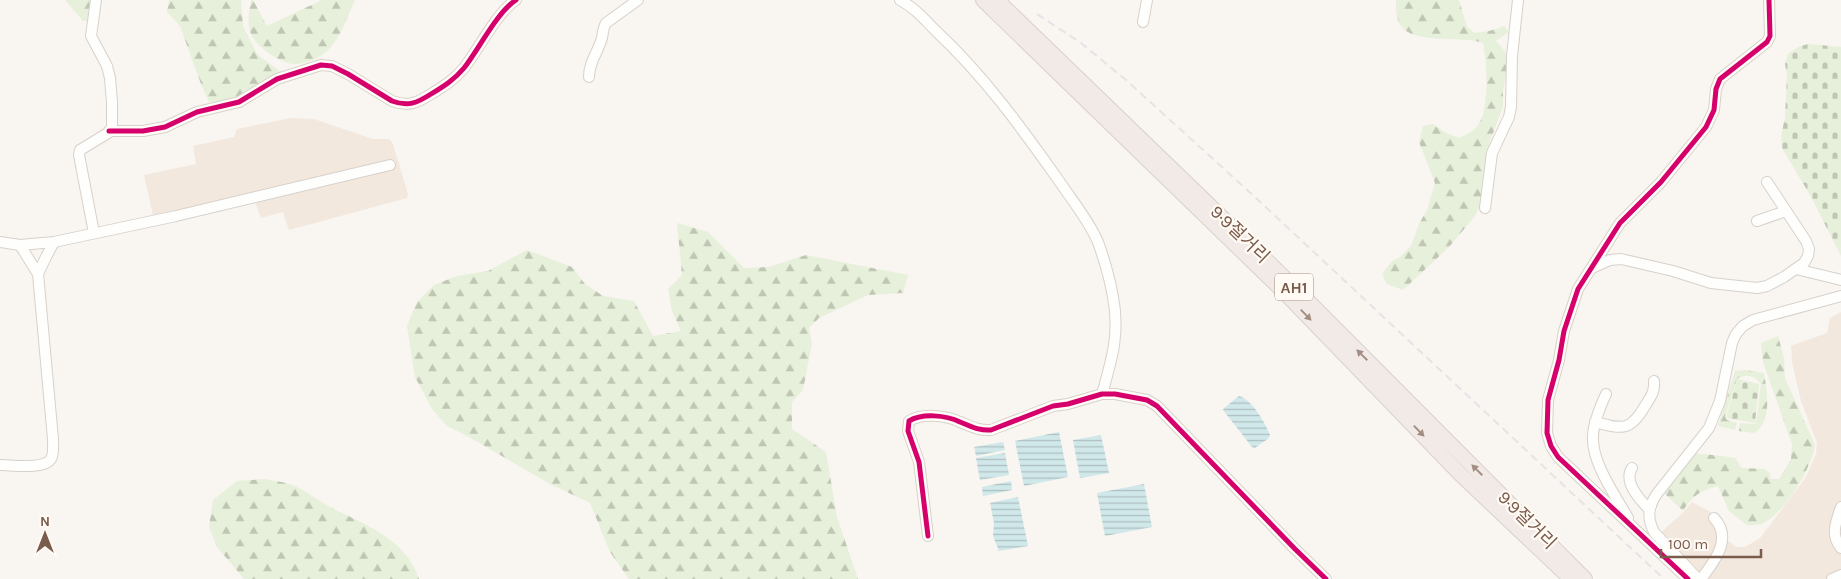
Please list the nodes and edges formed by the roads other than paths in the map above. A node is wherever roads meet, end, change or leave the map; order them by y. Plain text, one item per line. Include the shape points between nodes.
1 (96, 0) edge
2 (516, 0) edge
3 (638, 0) edge
4 (900, 0) edge
5 (982, 0) edge
6 (997, 0) edge
7 (1147, 0) edge
8 (1518, 0) edge
9 (1769, 0) edge
10 (1142, 22) dead end
11 (588, 76) dead end
12 (109, 131) junction
13 (390, 166) dead end
14 (1767, 182) dead end
15 (1485, 208) dead end
16 (1786, 211) junction
17 (1757, 221) dead end
18 (94, 233) junction
19 (0, 242) edge
20 (54, 242) junction
21 (20, 245) junction
22 (1591, 268) junction
23 (1796, 269) junction
24 (38, 274) junction
25 (1841, 280) edge
26 (1841, 296) edge
27 (1654, 380) dead end
28 (1102, 394) junction
29 (1606, 394) dead end
30 (1595, 422) junction
31 (0, 464) edge
32 (1632, 468) dead end
33 (1841, 507) edge
34 (1649, 509) junction
35 (1714, 518) dead end
36 (1633, 527) junction
37 (928, 536) dead end
38 (1841, 548) edge
39 (1841, 575) edge
40 (1326, 579) edge
41 (1571, 579) edge
42 (1585, 579) edge
43 (1688, 579) edge
44 (1699, 579) edge
45 (1832, 579) edge

1 - 12 street via 91,36 110,78 112,128
2 - 12 street via 505,10 464,69 452,81 413,104 399,104 332,66 321,65 278,79 240,102 196,112 165,127 136,132
3 - 11 street via 603,27 602,39
4 - 28 street via 912,7 963,57 1042,157 1082,213 1098,242 1113,298 1117,331
5 -> 41 highway, 9·9절거리 / AH1 via 1284,292 1461,475
42 -> 6 highway, 9·9절거리 / AH1 via 1294,287
7 - 10 street
8 - 15 street via 1511,106 1492,153
9 - 22 street via 1770,36 1767,42 1720,79 1714,110 1706,127 1661,182 1620,223
12 - 18 street via 80,150 79,155
13 - 18 street
14 - 16 street
16 - 17 street
16 - 23 street via 1806,241 1808,250 1804,263
18 - 20 street
19 - 21 street
20 - 21 street
20 - 24 street
21 - 24 street
22 - 23 street via 1621,259 1711,283 1757,288 1767,286
22 - 36 street via 1578,289 1564,332 1548,400 1547,432 1558,457
23 - 25 street
24 - 31 street via 53,455 47,463 39,465
26 - 34 street via 1753,320 1743,326 1736,334 1728,357 1720,401 1710,428 1656,495
27 - 30 street via 1655,390 1637,421 1628,426 1614,427
28 - 37 street via 1053,406 990,430 982,431 948,418 924,416 909,421 908,431 919,462
28 - 40 street via 1147,400 1156,406
29 - 30 street
30 - 36 street via 1594,451 1605,478
32 - 34 street via 1629,472 1632,488
33 - 38 street via 1834,531
34 - 44 street via 1654,532
35 - 44 street via 1724,534 1722,543 1718,555
36 - 43 street
39 - 45 street

